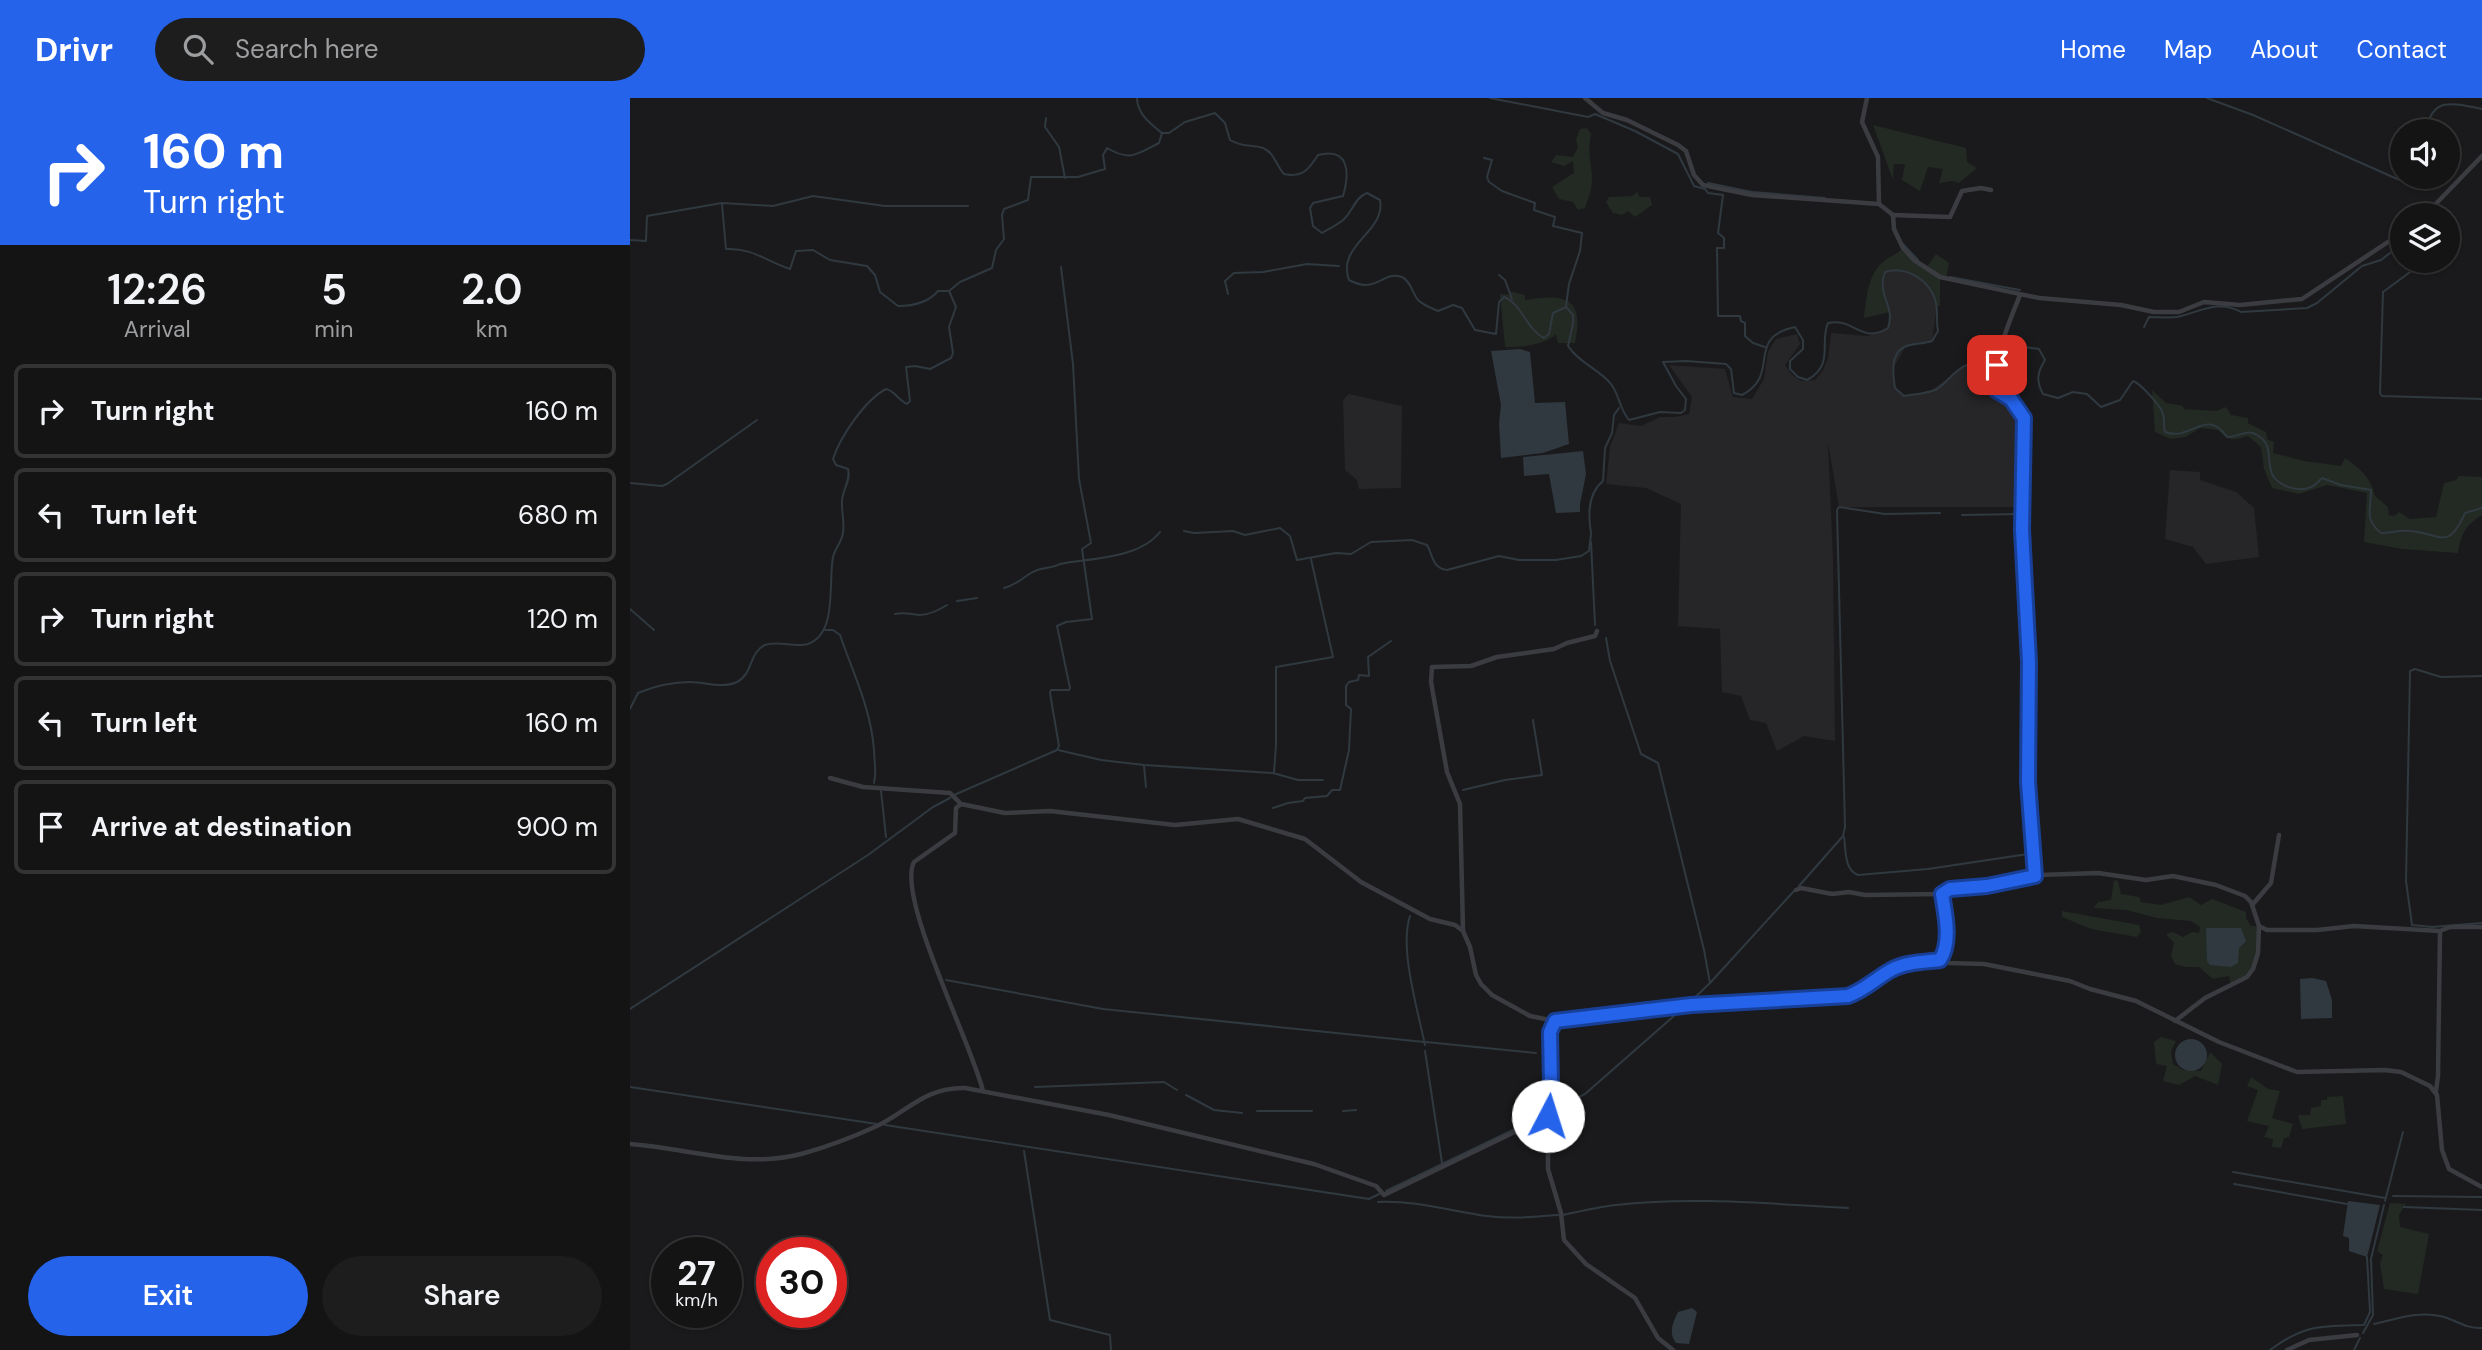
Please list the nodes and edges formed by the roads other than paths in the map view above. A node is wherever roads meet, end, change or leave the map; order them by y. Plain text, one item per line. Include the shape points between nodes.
1 (1586, 98) edge
2 (1867, 98) edge
3 (2482, 156) edge
4 (1991, 190) dead end
5 (2437, 203) edge
6 (1879, 204) junction
7 (1893, 215) junction
8 (2390, 241) edge
9 (2020, 295) junction
10 (1597, 631) dead end
11 (830, 778) dead end
12 (961, 804) junction
13 (2279, 835) dead end
14 (2035, 876) junction
15 (1796, 890) dead end
16 (1942, 894) junction
17 (2252, 905) junction
18 (2259, 926) junction
19 (2482, 927) edge
20 (1463, 931) junction
21 (2440, 931) junction
22 (1940, 960) junction
23 (1555, 1021) junction
24 (2175, 1021) junction
25 (983, 1091) junction
26 (2435, 1091) junction
27 (1548, 1116) junction
28 (630, 1144) edge
29 (2482, 1187) edge
30 (2357, 1335) dead end
31 (1673, 1350) edge
32 (2287, 1350) edge

1 - 6 street via 1603,113 1678,145 1686,151 1694,175 1703,185 1752,195
2 - 6 street via 1862,122 1878,157
3 - 5 street
4 - 7 street via 1962,191 1950,217
6 - 7 street
7 - 9 street via 1898,240 1925,269 1945,279
8 - 9 street via 2302,299 2240,305 2204,302 2179,312 2154,312
9 - 14 street via 1999,352 1997,391 2011,399 2024,418 2028,782
10 - 20 street via 1595,636 1554,649 1471,666 1432,667 1447,772 1460,804
11 - 12 street via 863,787 950,793
12 - 20 street via 1005,813 1050,811 1175,825 1248,821 1305,839 1361,882
12 - 25 street via 956,808 955,833 914,862 910,881 922,932
13 - 17 street via 2271,883
14 - 16 street
14 - 17 street via 2098,873 2146,880 2173,876 2216,885 2245,896
15 - 16 street
16 - 22 street via 1946,923 1945,953
17 - 18 street
18 - 21 street via 2267,930 2354,926
18 - 24 street via 2258,953 2247,977 2204,998
19 - 21 street
20 - 23 street via 1480,984 1492,996 1530,1016
21 - 26 street
22 - 23 street via 1891,970 1848,996 1691,1005
22 - 24 street via 2070,981 2136,1001
23 - 27 street via 1550,1032
24 - 26 street via 2297,1072 2401,1072
25 - 27 street via 1109,1115 1314,1164 1376,1186 1384,1195
25 - 28 street via 940,1089 879,1125 788,1157 734,1160
26 - 29 street via 2442,1150 2449,1169
27 - 31 street via 1548,1169 1564,1240 1586,1264 1635,1298 1658,1338
30 - 32 street via 2309,1340

